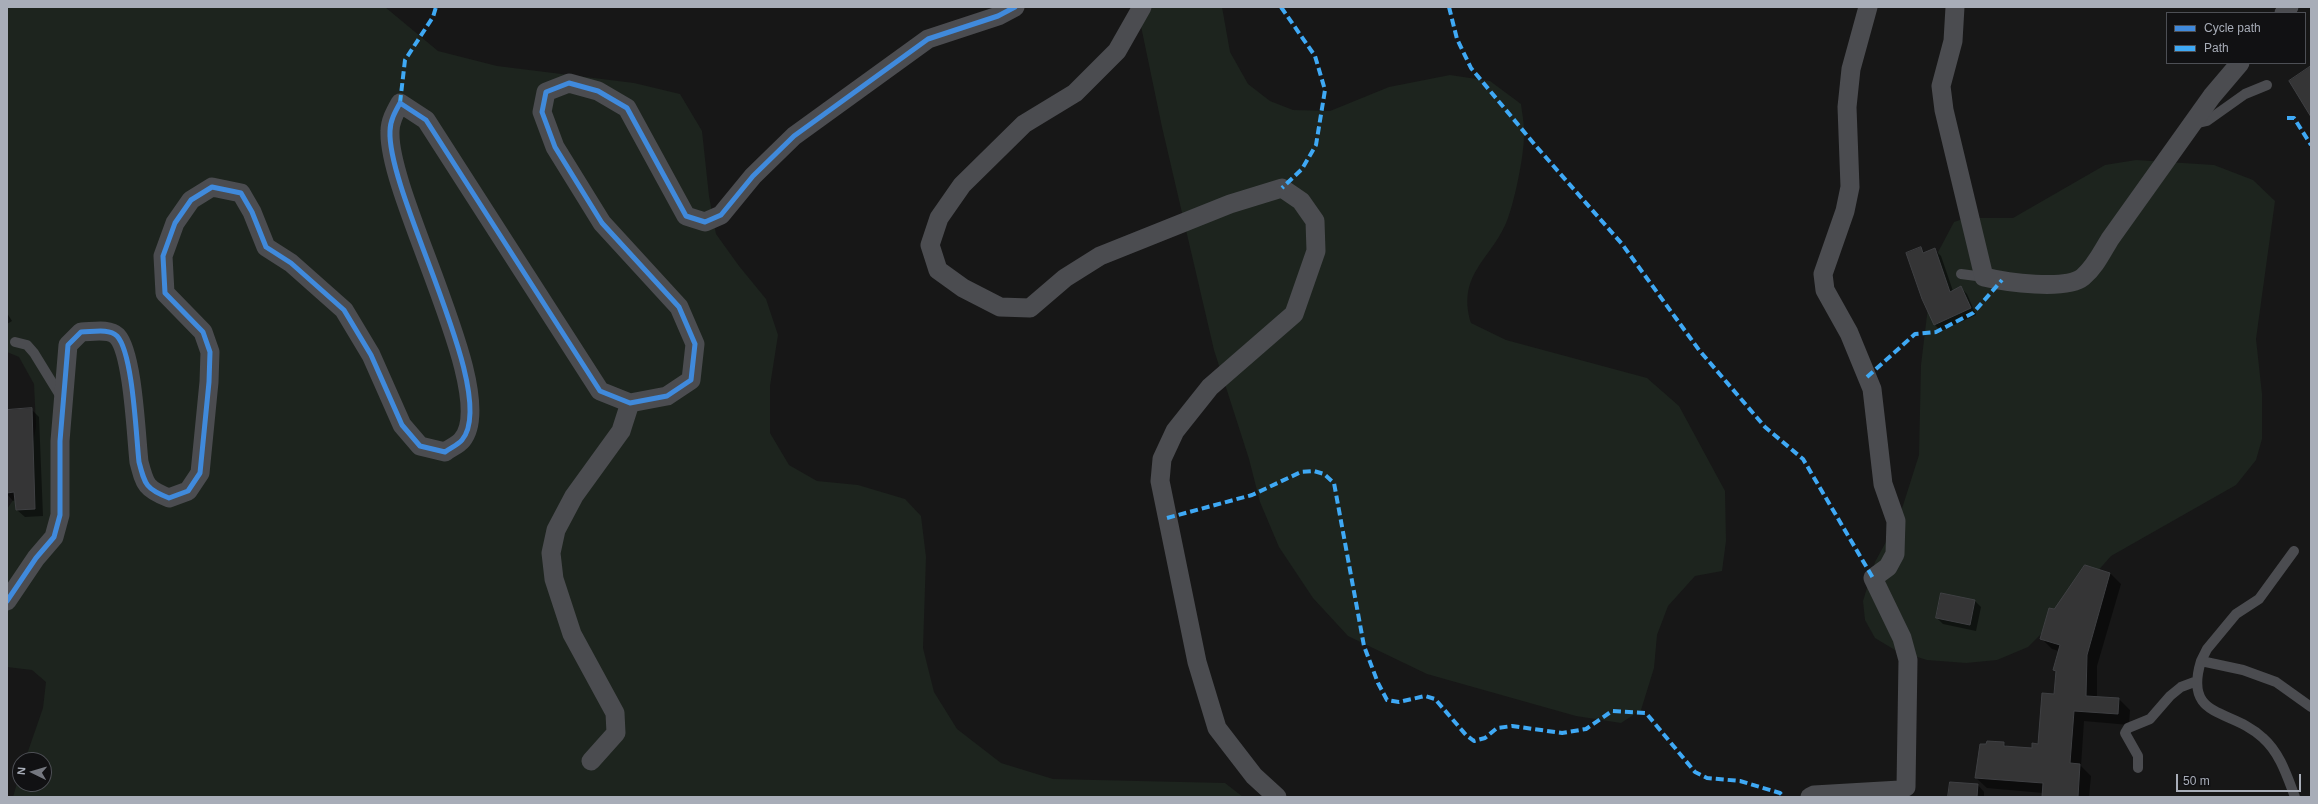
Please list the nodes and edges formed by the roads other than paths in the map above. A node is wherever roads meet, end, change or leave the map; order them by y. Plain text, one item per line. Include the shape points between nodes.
1 (1014, 7) edge
2 (1142, 7) edge
3 (1868, 7) edge
4 (1955, 7) edge
5 (2239, 64) edge
6 (2267, 85) dead end
7 (2192, 124) junction
8 (1961, 274) dead end
9 (1984, 277) junction
10 (15, 342) dead end
11 (63, 400) junction
12 (630, 403) junction
13 (2294, 551) dead end
14 (7, 602) edge
15 (2201, 661) junction
16 (2197, 680) junction
17 (2311, 707) edge
18 (591, 761) dead end
19 (2138, 768) dead end
20 (1277, 797) edge
21 (1810, 797) edge
22 (2295, 797) edge

1 - 12 street via 998,16 928,40 794,136 753,176 721,215 705,222 686,216 627,108 598,91 569,83 546,92 542,112 556,147 602,223 679,307 695,344 691,380 667,396
2 - 20 street via 1117,51 1075,93 1024,124 962,185 939,218 930,245 938,270 964,288 1000,307 1030,308 1065,278 1100,256 1237,202 1282,188 1301,201 1316,221 1316,251 1294,314 1206,393 1175,431 1162,459 1160,481 1197,662 1217,728 1254,776
3 - 21 street via 1851,69 1847,107 1850,187 1845,211 1823,274 1825,290 1849,333 1872,389 1883,484 1896,521 1895,554 1888,566 1873,578 1902,638 1908,660 1906,786 1900,790
4 - 9 street via 1953,41 1941,86 1944,110
5 - 7 street
6 - 7 lane via 2245,94 2207,121
7 - 9 street via 2096,262 2082,278 2058,284 2011,282
8 - 9 lane
10 - 11 lane via 27,345 34,353
11 - 12 street via 68,346 81,332 105,331 116,336 127,354 139,462 144,479 152,492 169,498 188,491 200,473 210,352 203,332 164,293 163,256 175,223 191,200 212,187 241,193 266,247 291,263 344,310 371,355 402,426 420,446 445,452 462,440 471,419 464,369 441,292 397,176 390,132 392,116 400,103 426,120 600,392
11 - 14 street via 60,515 54,537 36,558
12 - 18 street via 621,432 574,496 556,530 551,553 554,579 572,634 615,713 616,733
13 - 15 lane via 2259,598 2236,614 2207,648
15 - 16 lane
15 - 17 lane via 2243,670 2276,682
16 - 19 lane via 2181,687 2170,696 2150,719 2128,728 2125,733 2138,756
16 - 22 lane via 2197,694 2207,707 2244,724 2264,738 2282,764

